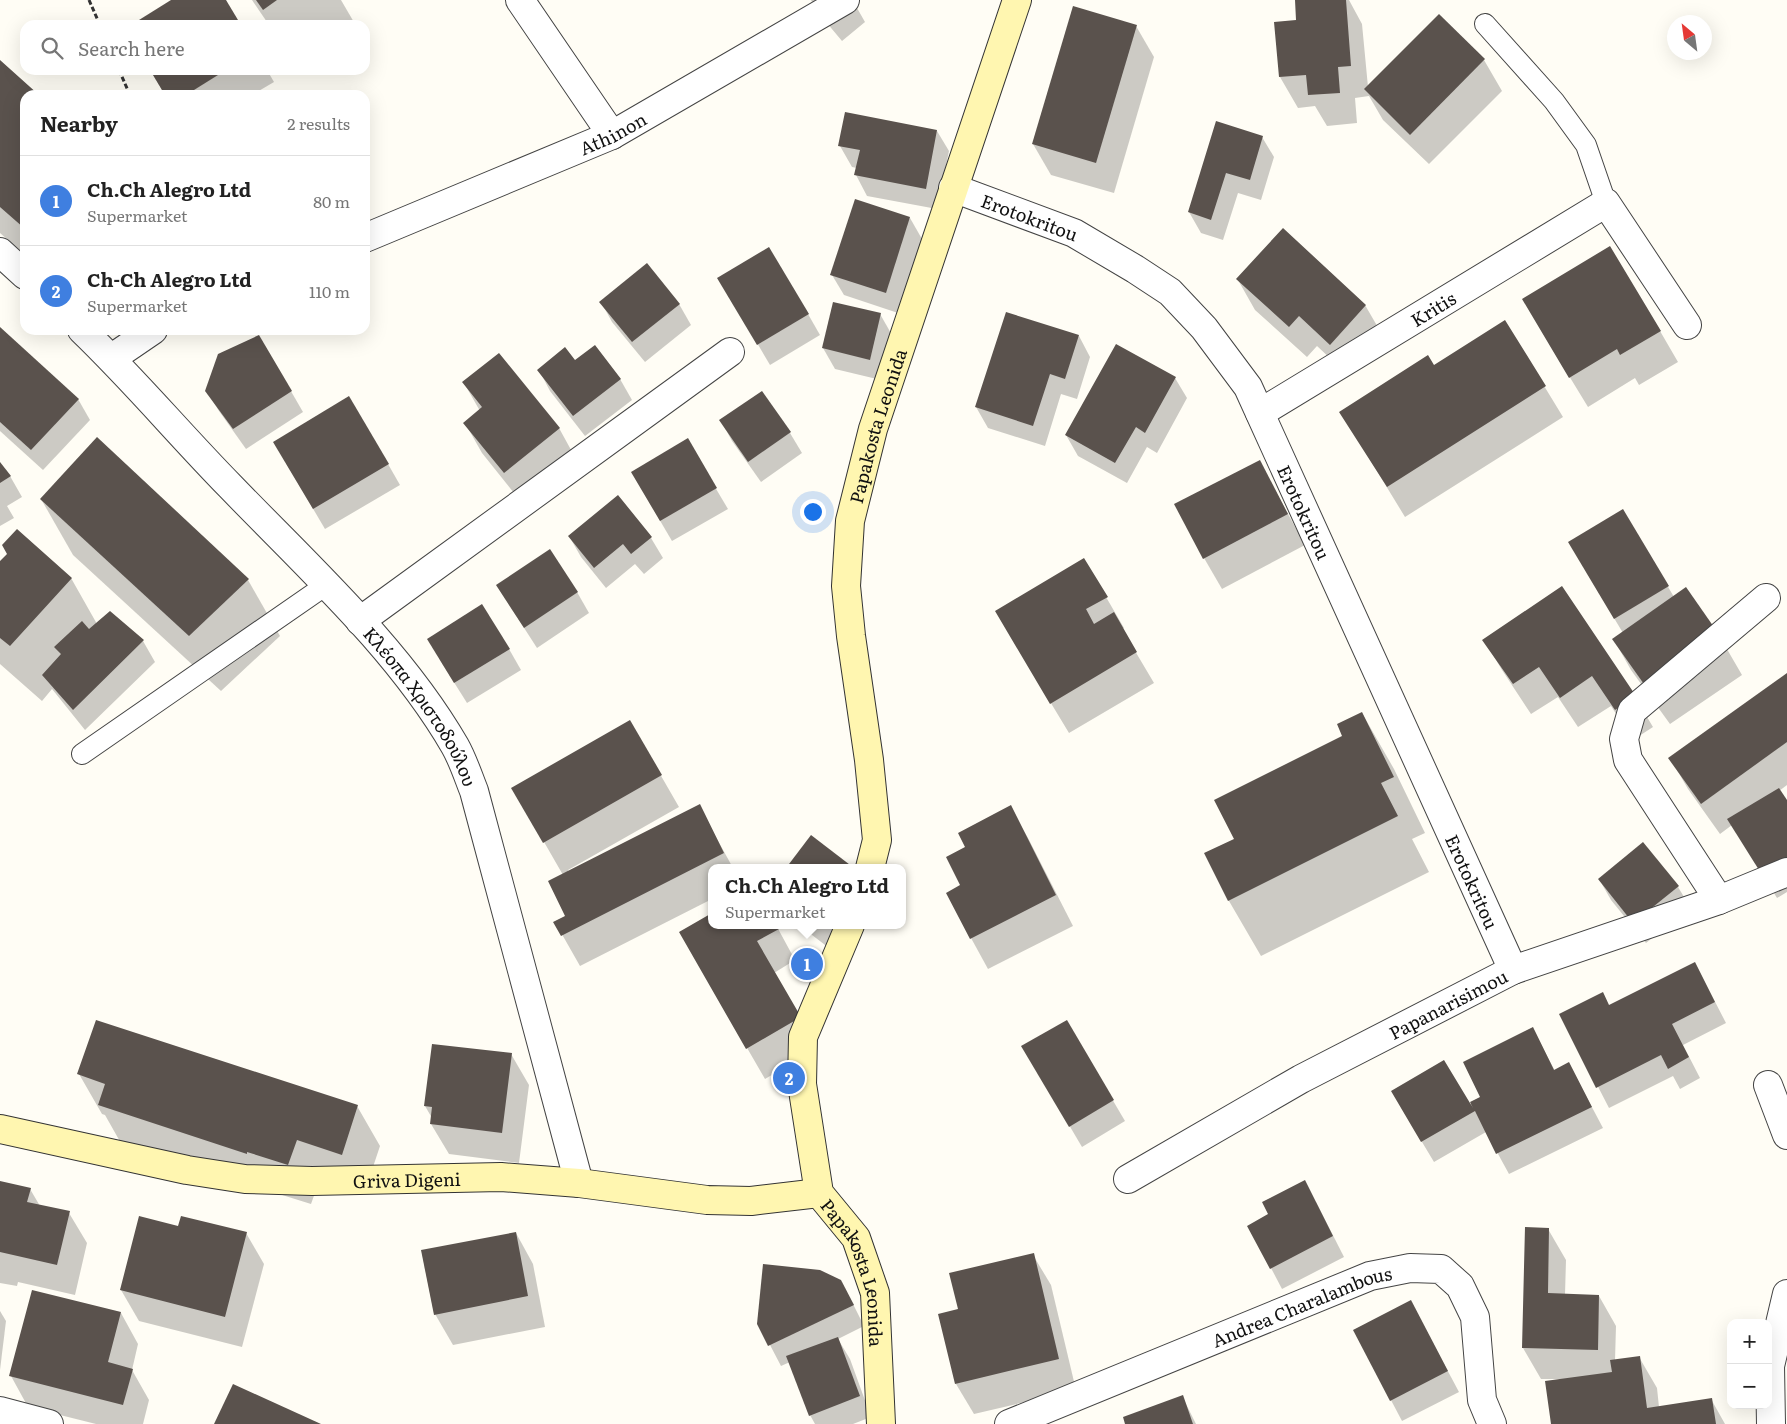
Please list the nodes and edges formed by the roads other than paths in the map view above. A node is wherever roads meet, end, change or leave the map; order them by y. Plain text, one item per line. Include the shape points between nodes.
1 (520, 0) edge
2 (844, 0) edge
3 (1017, 0) edge
4 (1485, 24) dead end
5 (612, 135) junction
6 (953, 188) junction
7 (1606, 202) junction
8 (370, 236) edge
9 (1687, 325) dead end
10 (87, 335) edge
11 (146, 335) edge
12 (730, 352) dead end
13 (112, 358) junction
14 (1260, 413) junction
15 (326, 585) junction
16 (1766, 598) dead end
17 (360, 621) junction
18 (82, 754) dead end
19 (871, 864) edge
20 (1787, 872) edge
21 (1719, 900) junction
22 (848, 929) edge
23 (1513, 970) junction
24 (1768, 1085) dead end
25 (0, 1129) edge
26 (1787, 1136) edge
27 (1128, 1179) dead end
28 (579, 1182) junction
29 (819, 1193) junction
30 (1787, 1294) edge
31 (0, 1411) edge
32 (49, 1424) edge
33 (881, 1424) edge
34 (1009, 1424) edge
35 (1492, 1424) edge
36 (1771, 1424) edge

1 - 5 street
2 - 5 street, Athinon
3 - 6 main road, Papakosta Leonida
4 - 7 lane via 1554,101 1586,146
5 - 8 street, Athinon
6 - 14 street, Erotokritou via 1074,233 1170,292 1204,328 1248,387
6 - 19 main road, Papakosta Leonida via 873,429 850,521 846,586 877,840
7 - 9 street
7 - 14 street, Kritis
10 - 13 street, Κλέοπα Χριστοδούλου
11 - 13 street
12 - 17 street
13 - 15 street, Κλέοπα Χριστοδούλου
14 - 23 street, Erotokritou
15 - 17 street, Κλέοπα Χριστοδούλου
15 - 18 lane
16 - 21 street via 1632,711 1624,739 1628,760
17 - 28 street, Κλέοπα Χριστοδούλου via 432,709 456,748 474,791
20 - 21 street, Papanarisimou
21 - 23 street, Papanarisimou
22 - 29 main road, Papakosta Leonida via 803,1037 802,1084
23 - 27 street, Papanarisimou via 1301,1078
24 - 26 street
25 - 28 main road, Griva Digeni via 187,1170 245,1178 312,1181 500,1177
28 - 29 main road, Griva Digeni via 707,1200 751,1202
29 - 33 main road, Papakosta Leonida via 856,1238 875,1294
30 - 36 street via 1770,1366
31 - 32 street
34 - 35 street, Andrea Charalambous via 1370,1276 1410,1268 1442,1269 1460,1286 1475,1316 1482,1400

